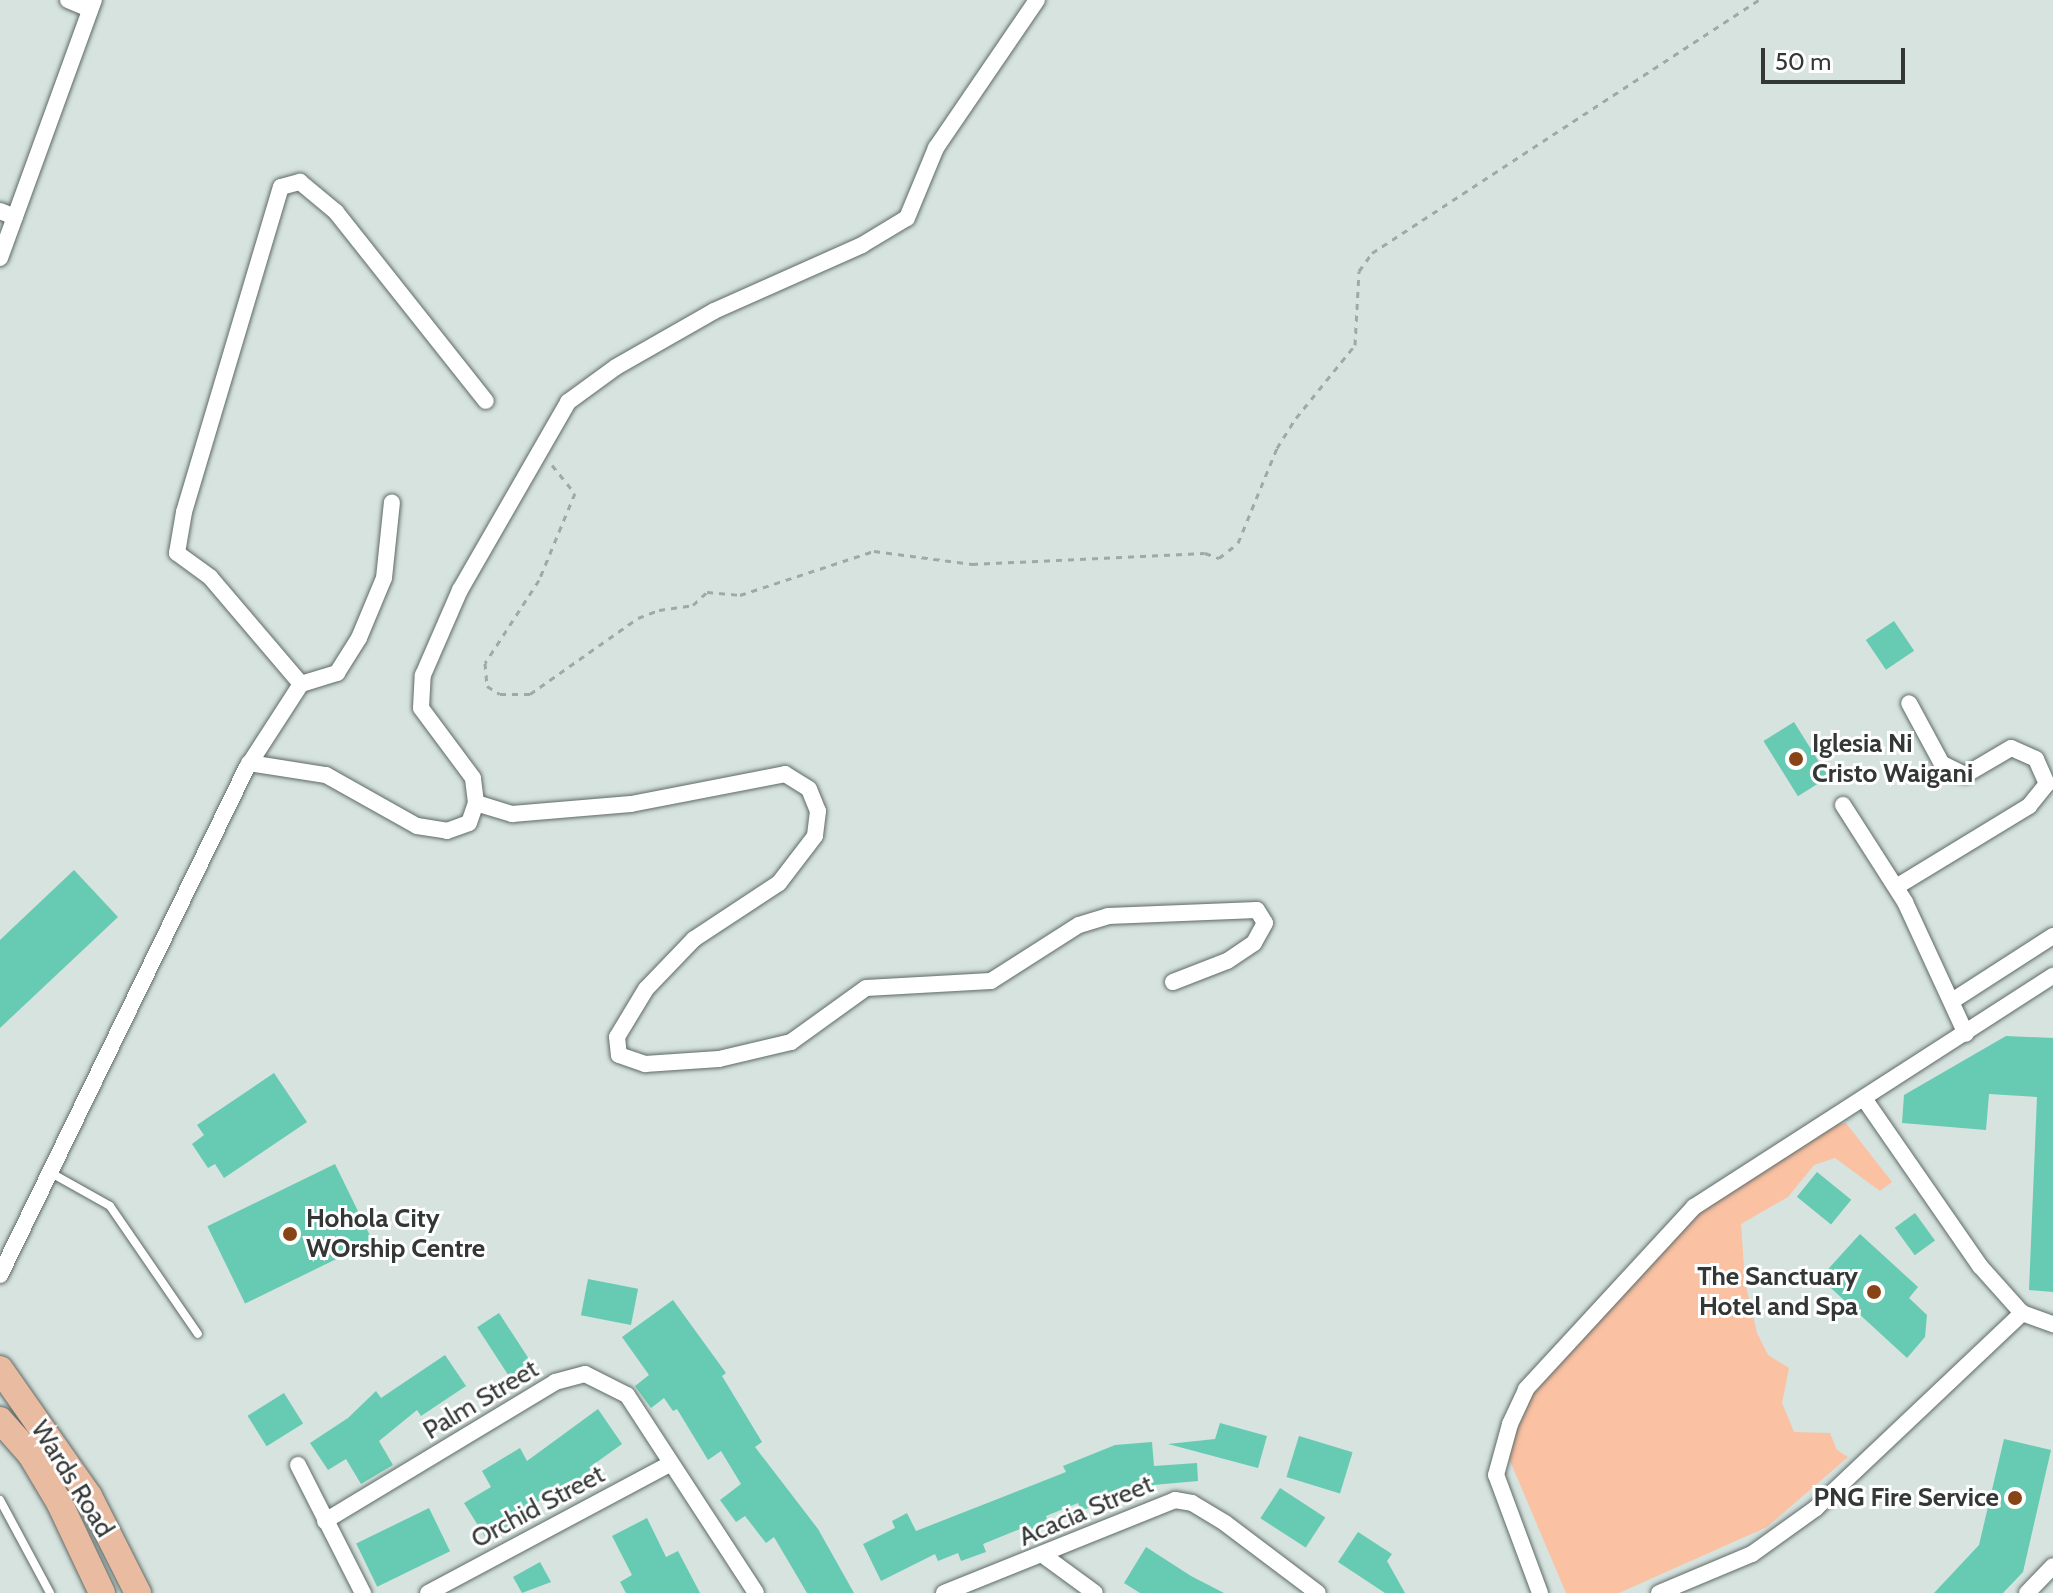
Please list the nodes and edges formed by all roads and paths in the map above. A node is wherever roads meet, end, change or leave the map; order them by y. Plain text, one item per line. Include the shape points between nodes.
1 (68, 0) edge
2 (1037, 0) edge
3 (1758, 0) edge
4 (92, 4) edge
5 (8, 214) edge
6 (0, 258) edge
7 (486, 401) dead end
8 (548, 438) junction
9 (392, 502) dead end
10 (301, 684) junction
11 (1909, 703) dead end
12 (249, 763) junction
13 (476, 803) junction
14 (1843, 805) dead end
15 (1896, 887) junction
16 (2053, 936) edge
17 (2053, 976) edge
18 (1173, 982) dead end
19 (1952, 1001) junction
20 (1966, 1034) junction
21 (1865, 1100) junction
22 (53, 1174) junction
23 (0, 1275) edge
24 (2022, 1313) junction
25 (2053, 1324) edge
26 (198, 1334) dead end
27 (0, 1369) edge
28 (0, 1420) edge
29 (9, 1439) edge
30 (670, 1464) junction
31 (298, 1465) dead end
32 (0, 1500) edge
33 (325, 1521) junction
34 (1043, 1555) junction
35 (2053, 1566) edge
36 (50, 1593) edge
37 (102, 1593) edge
38 (138, 1593) edge
39 (363, 1593) edge
40 (428, 1593) edge
41 (756, 1593) edge
42 (944, 1593) edge
43 (1095, 1593) edge
44 (1318, 1593) edge
45 (1540, 1593) edge
46 (1659, 1593) edge
47 (2027, 1593) edge

1 - 4 street
2 - 8 street via 936,148 907,218 862,245 714,311 616,367 568,402
3 - 8 path via 1372,253 1359,271 1355,345 1296,418 1277,448 1238,543 1219,558 1205,553 972,564 874,551 740,595 707,592 693,605 659,610 590,650 530,694 500,694 487,686 485,663 539,580 575,493 553,471
4 - 5 street
5 - 6 street
7 - 10 street via 336,212 300,182 281,187 184,512 177,553 210,577
8 - 13 street via 460,590 423,675 421,708 473,778
9 - 10 street via 384,578 359,638 337,673
10 - 12 street
11 - 15 street via 1942,764 1965,775 2011,748 2036,759 2047,784 2029,806
12 - 13 street via 326,775 417,826 447,831 469,823
12 - 22 street
13 - 18 street via 512,814 616,805 785,774 809,789 818,811 815,836 779,883 694,939 646,989 617,1037 619,1055 645,1064 719,1059 791,1042 866,988 991,981 1079,925 1108,916 1257,910 1265,923 1254,943 1227,961
14 - 15 street
15 - 19 street
16 - 19 street
17 - 20 street
19 - 20 street
20 - 21 street
21 - 24 street via 1972,1255
21 - 45 street via 1835,1113 1694,1207 1526,1389 1496,1475
22 - 23 street
22 - 26 lane via 110,1206
24 - 25 street
24 - 46 street via 1816,1508 1752,1554
27 - 38 main road, Wards Road via 89,1496
28 - 29 main road, Wards Road
29 - 37 main road, Wards Road via 59,1502
30 - 33 street, Palm Street via 627,1395 585,1374 555,1382
30 - 40 street, Orchid Street
30 - 41 street, Palm Street
31 - 33 street
32 - 36 lane
33 - 39 street
34 - 42 street, Acacia Street
34 - 43 street
34 - 44 street, Acacia Street via 1175,1500 1192,1503 1225,1523
35 - 47 street

